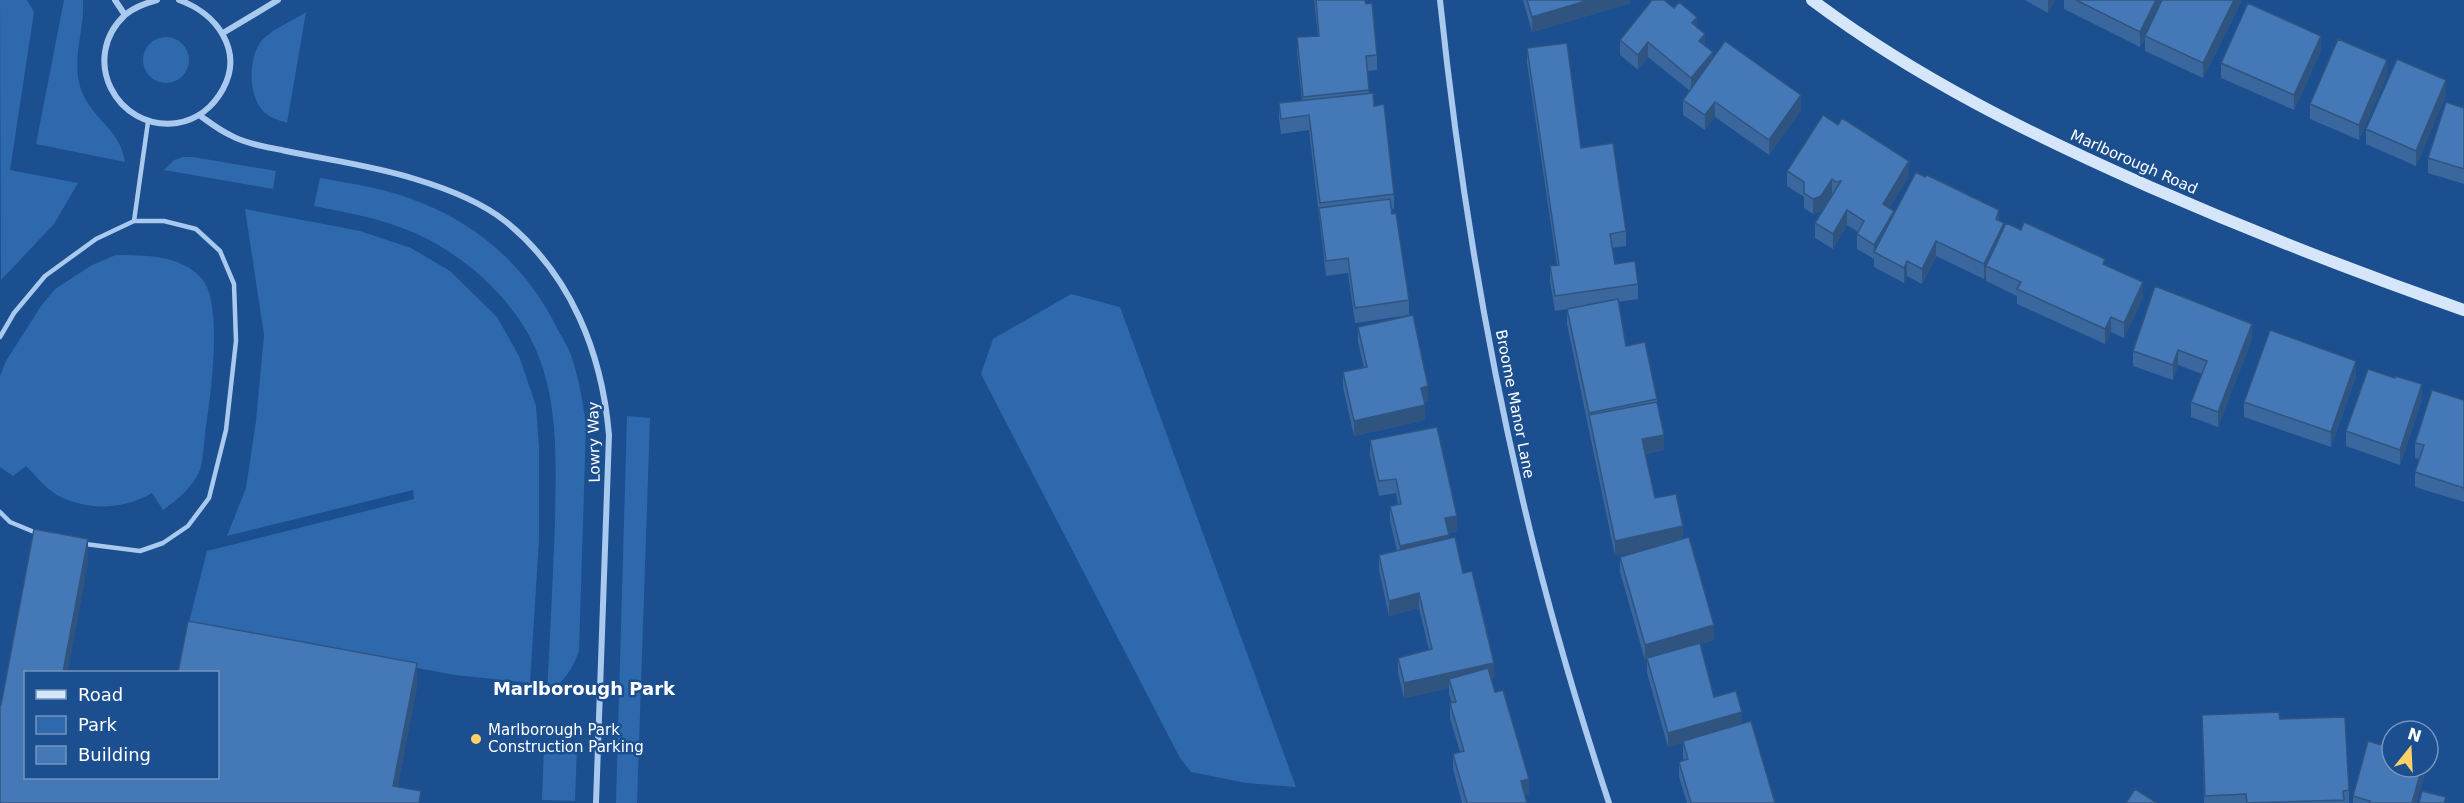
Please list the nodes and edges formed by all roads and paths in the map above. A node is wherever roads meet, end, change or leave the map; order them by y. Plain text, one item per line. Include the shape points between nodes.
1 (115, 0) edge
2 (157, 0) edge
3 (179, 0) edge
4 (278, 0) edge
5 (1440, 0) edge
6 (1812, 0) edge
7 (125, 15) junction
8 (223, 33) junction
9 (200, 115) junction
10 (148, 122) junction
11 (134, 221) junction
12 (2464, 310) edge
13 (0, 337) edge
14 (0, 512) edge
15 (47, 537) edge
16 (76, 543) edge
17 (596, 803) edge
18 (1609, 803) edge

1 - 7 street
2 - 7 street
3 - 8 street via 196,6
4 - 8 street
5 - 18 street, Broome Manor Lane via 1477,271 1520,488 1555,625
6 - 12 main road, Marlborough Road via 1937,84 2037,135 2270,238
7 - 10 street via 113,29 104,66 117,100
8 - 9 street via 229,51 224,87
9 - 10 street via 183,122
9 - 17 street, Lowry Way via 231,136 415,179 470,201 504,220 560,280 583,321 595,355 606,399 609,435
10 - 11 lane
11 - 13 lane via 96,239 45,276
11 - 16 lane via 164,220 196,229 220,251 234,284 236,341 226,430 209,498 188,526 163,543 140,551
14 - 15 lane via 10,522

